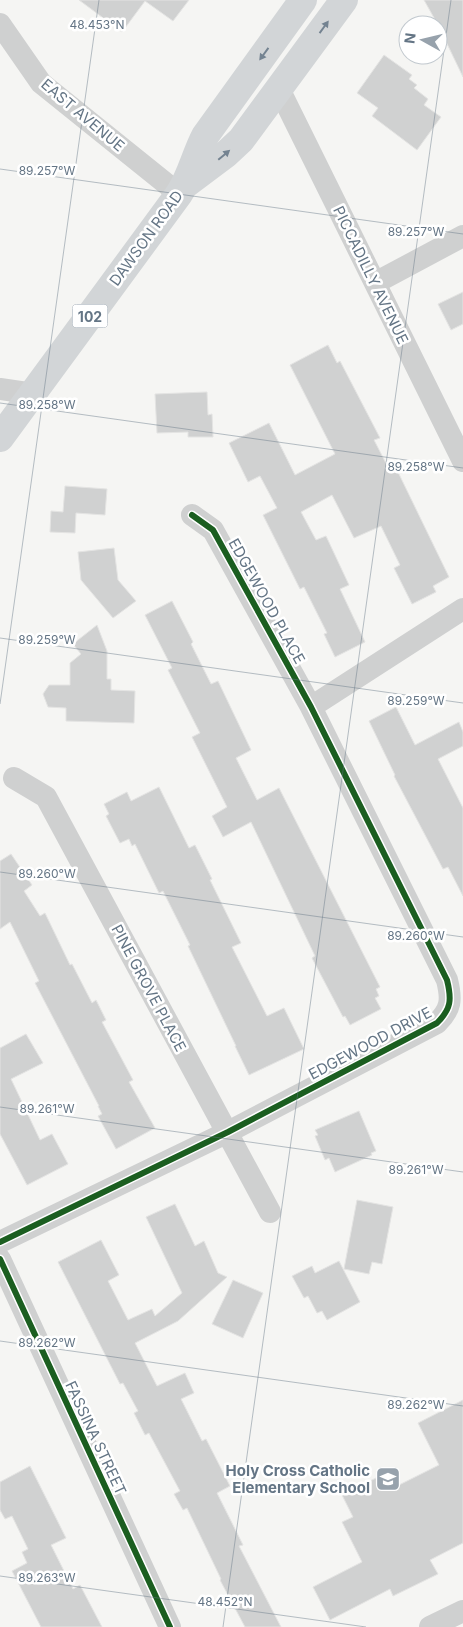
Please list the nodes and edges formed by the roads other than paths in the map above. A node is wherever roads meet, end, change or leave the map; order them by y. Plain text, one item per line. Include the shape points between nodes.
1 (303, 0) edge
2 (344, 0) edge
3 (0, 24) edge
4 (279, 89) junction
5 (182, 189) junction
6 (463, 236) edge
7 (375, 283) junction
8 (0, 390) edge
9 (34, 394) junction
10 (0, 438) edge
11 (463, 461) edge
12 (192, 515) dead end
13 (463, 609) edge
14 (311, 707) junction
15 (14, 778) dead end
16 (228, 1132) junction
17 (270, 1212) dead end
18 (0, 1242) edge
19 (0, 1260) edge
20 (463, 1611) edge
21 (170, 1627) edge
22 (430, 1627) edge

1 -> 5 main road, DAWSON ROAD / 102 via 204,136
4 -> 2 main road, DAWSON ROAD / 102
3 - 5 street, EAST AVENUE via 41,84
5 -> 4 main road, DAWSON ROAD / 102 via 241,140
4 - 7 street, PICCADILLY AVENUE
5 - 9 main road, DAWSON ROAD / 102
6 - 7 street
7 - 11 street, PICCADILLY AVENUE
8 - 9 street
9 - 10 main road, DAWSON ROAD / 102
12 - 14 street, EDGEWOOD PLACE via 213,530
13 - 14 street
14 - 16 street, EDGEWOOD DRIVE via 447,980 450,1004 437,1023
15 - 16 street, PINE GROVE PLACE via 46,797
16 - 17 street, PINE GROVE PLACE
16 - 18 street, EDGEWOOD DRIVE
19 - 21 street, FASSINA STREET
20 - 22 street

